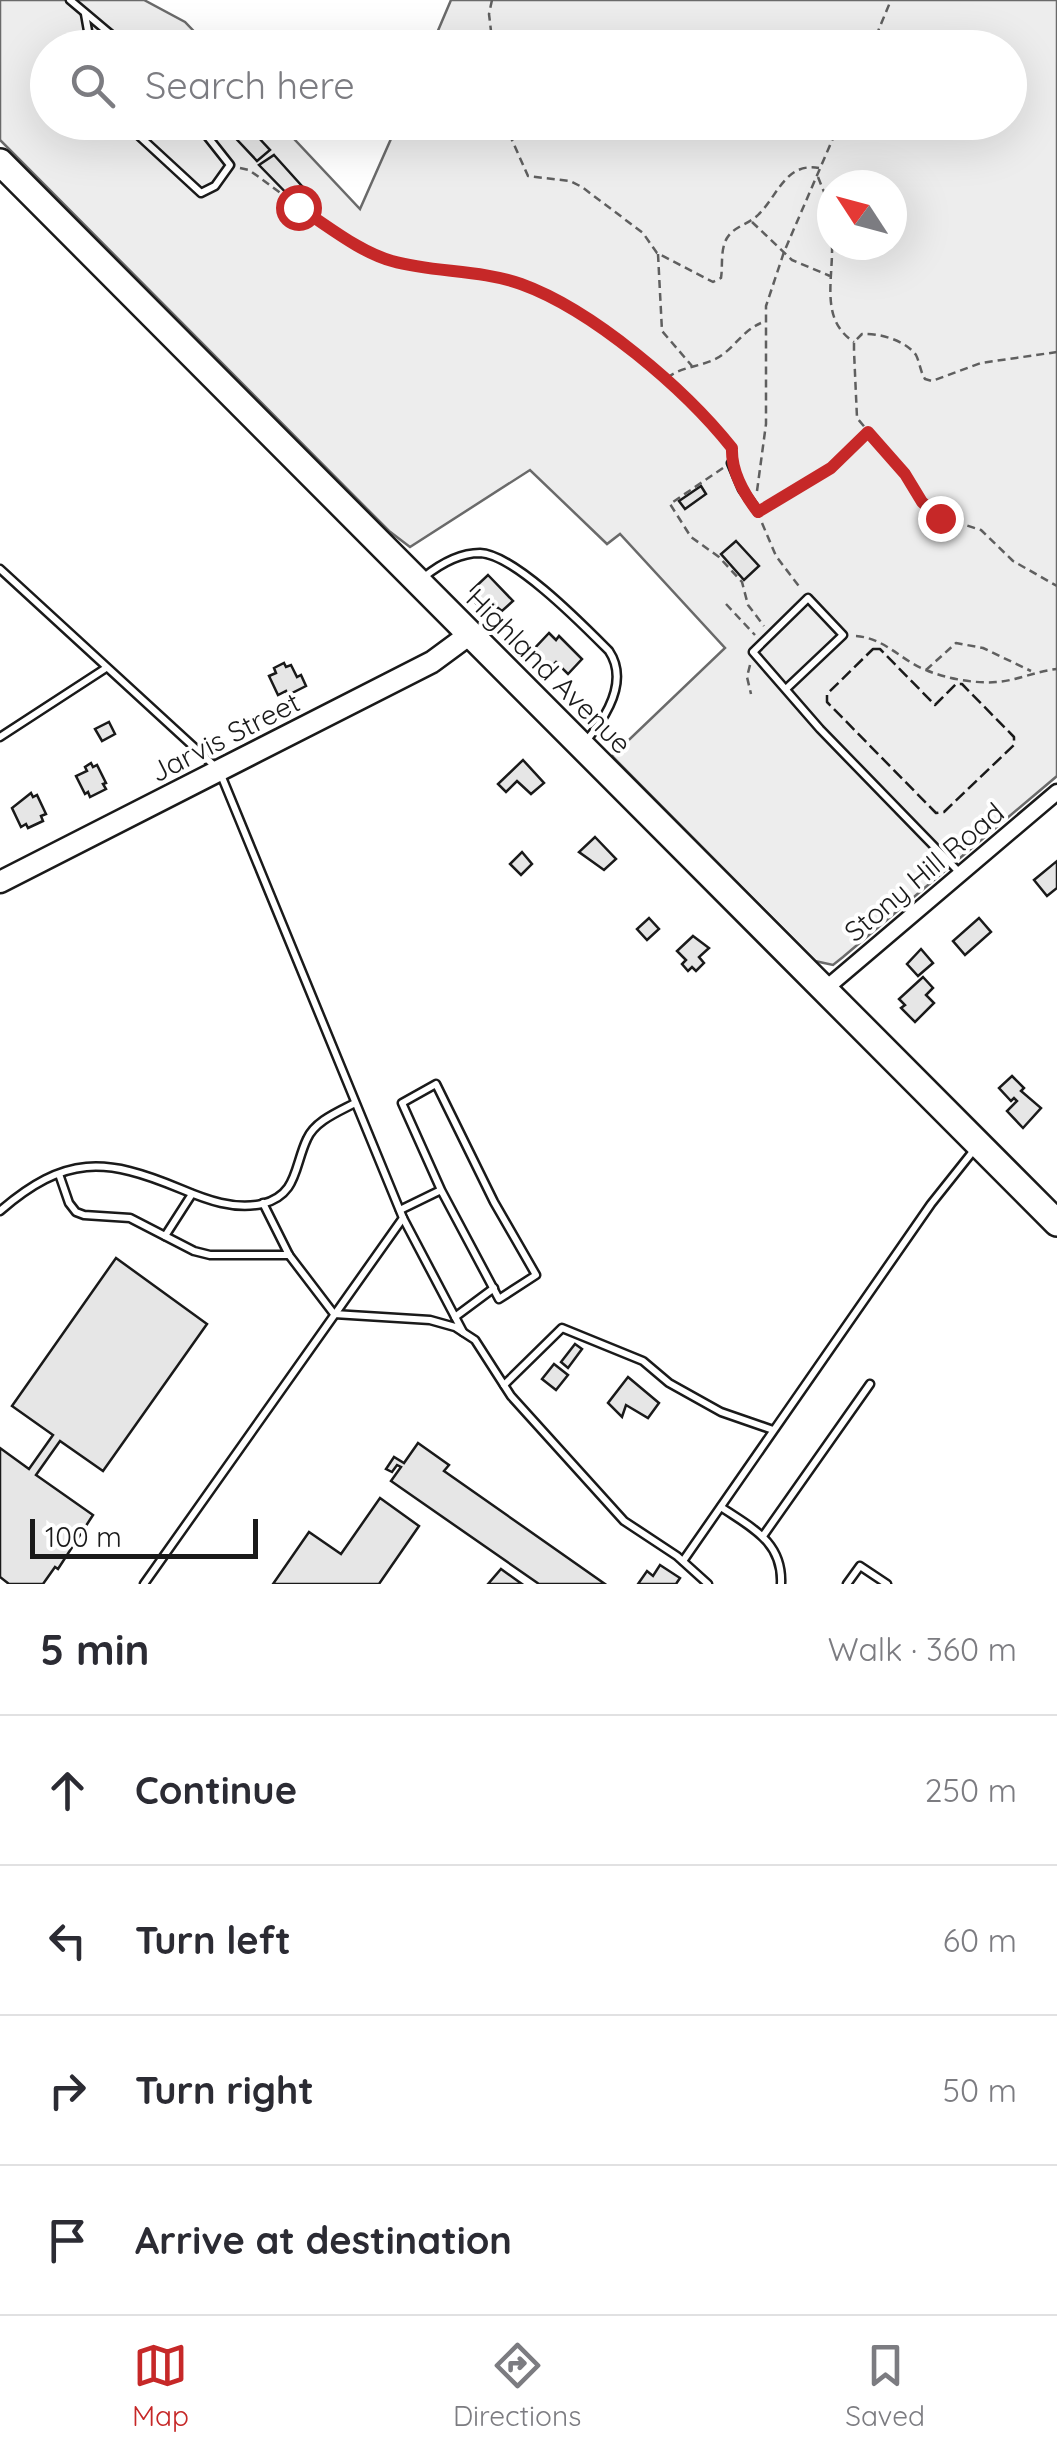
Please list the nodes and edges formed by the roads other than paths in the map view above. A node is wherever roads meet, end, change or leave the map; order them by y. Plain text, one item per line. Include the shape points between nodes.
1 (70, 0) edge
2 (85, 13) junction
3 (88, 30) edge
4 (109, 30) edge
5 (143, 140) edge
6 (210, 140) edge
7 (0, 162) edge
8 (731, 463) road end
9 (758, 512) road end
10 (0, 570) edge
11 (418, 582) junction
12 (470, 634) junction
13 (106, 668) junction
14 (787, 688) junction
15 (0, 737) edge
16 (582, 745) junction
17 (219, 770) junction
18 (1057, 792) edge
19 (960, 872) junction
20 (0, 882) edge
21 (824, 990) junction
22 (354, 1103) junction
23 (978, 1145) junction
24 (59, 1174) junction
25 (441, 1190) junction
26 (192, 1194) junction
27 (263, 1203) junction
28 (0, 1211) edge
29 (401, 1214) junction
30 (1057, 1222) edge
31 (165, 1236) junction
32 (289, 1255) junction
33 (494, 1288) junction
34 (334, 1314) junction
35 (456, 1317) junction
36 (464, 1333) junction
37 (870, 1384) dead end
38 (504, 1385) junction
39 (774, 1430) junction
40 (720, 1507) junction
41 (762, 1536) junction
42 (683, 1562) junction
43 (144, 1584) edge
44 (708, 1584) edge
45 (781, 1584) edge
46 (847, 1584) edge
47 (887, 1584) edge

1 - 2 lane
2 - 3 lane
2 - 4 lane
5 - 6 lane via 200,194 216,186 230,165
7 - 11 highway, Highland Avenue
8 - 9 lane
10 - 13 lane
11 - 12 highway, Highland Avenue
11 - 16 lane via 460,556 484,553 536,584 584,626 609,651 618,676 605,713
12 - 16 highway, Highland Avenue
12 - 17 street, Jarvis Street via 447,654
13 - 15 lane
13 - 17 lane
14 - 14 lane via 843,635 808,598 753,652
14 - 19 lane
16 - 21 highway, Highland Avenue
17 - 20 street, Jarvis Street
17 - 22 lane
18 - 19 street, Stony Hill Road
19 - 21 street, Stony Hill Road
21 - 23 highway, Highland Avenue
22 - 27 lane via 319,1124 307,1138 290,1188
22 - 29 lane
23 - 30 highway, Highland Avenue
23 - 39 lane
24 - 26 lane via 82,1165 123,1168
24 - 28 lane via 30,1185
24 - 31 lane via 76,1212 130,1218
25 - 29 lane
25 - 33 lane
25 - 33 lane via 402,1103 436,1084 536,1276 499,1298
26 - 27 lane via 214,1204
26 - 31 lane
27 - 32 lane
29 - 34 lane
29 - 35 lane
31 - 32 lane via 210,1255
32 - 34 lane
33 - 35 lane
34 - 36 lane via 430,1320
34 - 43 lane
35 - 36 lane
36 - 38 lane
37 - 41 lane
38 - 39 lane via 562,1328 643,1361 721,1412
38 - 42 lane via 624,1522
39 - 40 lane
40 - 41 lane
40 - 42 lane
41 - 45 lane via 782,1563
42 - 44 lane
46 - 47 lane via 860,1566

